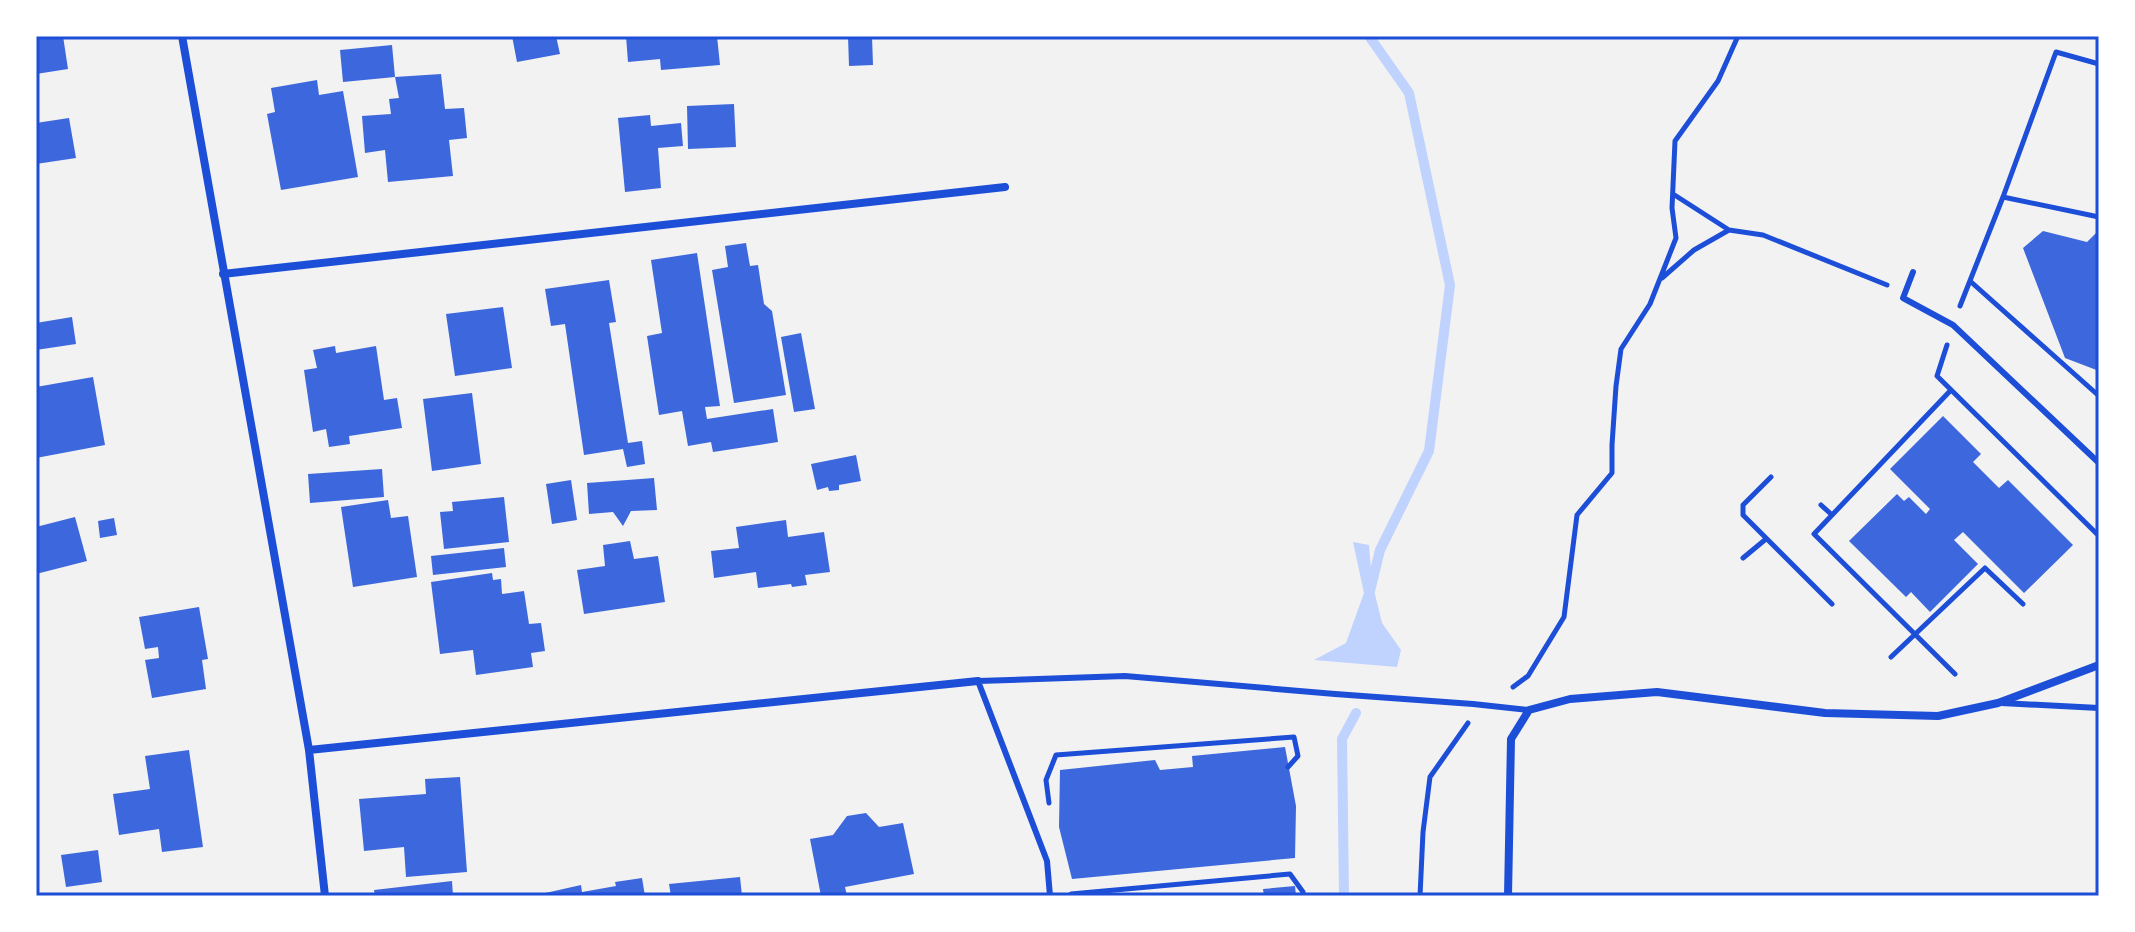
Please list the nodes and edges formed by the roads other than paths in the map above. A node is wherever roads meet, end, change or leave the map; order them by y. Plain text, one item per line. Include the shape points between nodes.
1 (182, 36) edge
2 (1005, 187) dead end
3 (1913, 272) dead end
4 (223, 274) junction
5 (2099, 463) edge
6 (2099, 665) edge
7 (978, 681) junction
8 (1998, 703) junction
9 (2099, 708) edge
10 (1529, 710) junction
11 (309, 750) junction
12 (325, 896) edge
13 (1050, 896) edge
14 (1508, 896) edge

1 - 4 street
2 - 4 street
3 - 5 lane via 1903,298 1953,325
4 - 11 street
6 - 8 street
7 - 10 lane via 1125,676
7 - 11 street
7 - 13 lane via 1047,861
8 - 9 lane
8 - 10 street via 1938,716 1825,713 1657,692 1570,699
10 - 14 street via 1511,739
11 - 12 street

